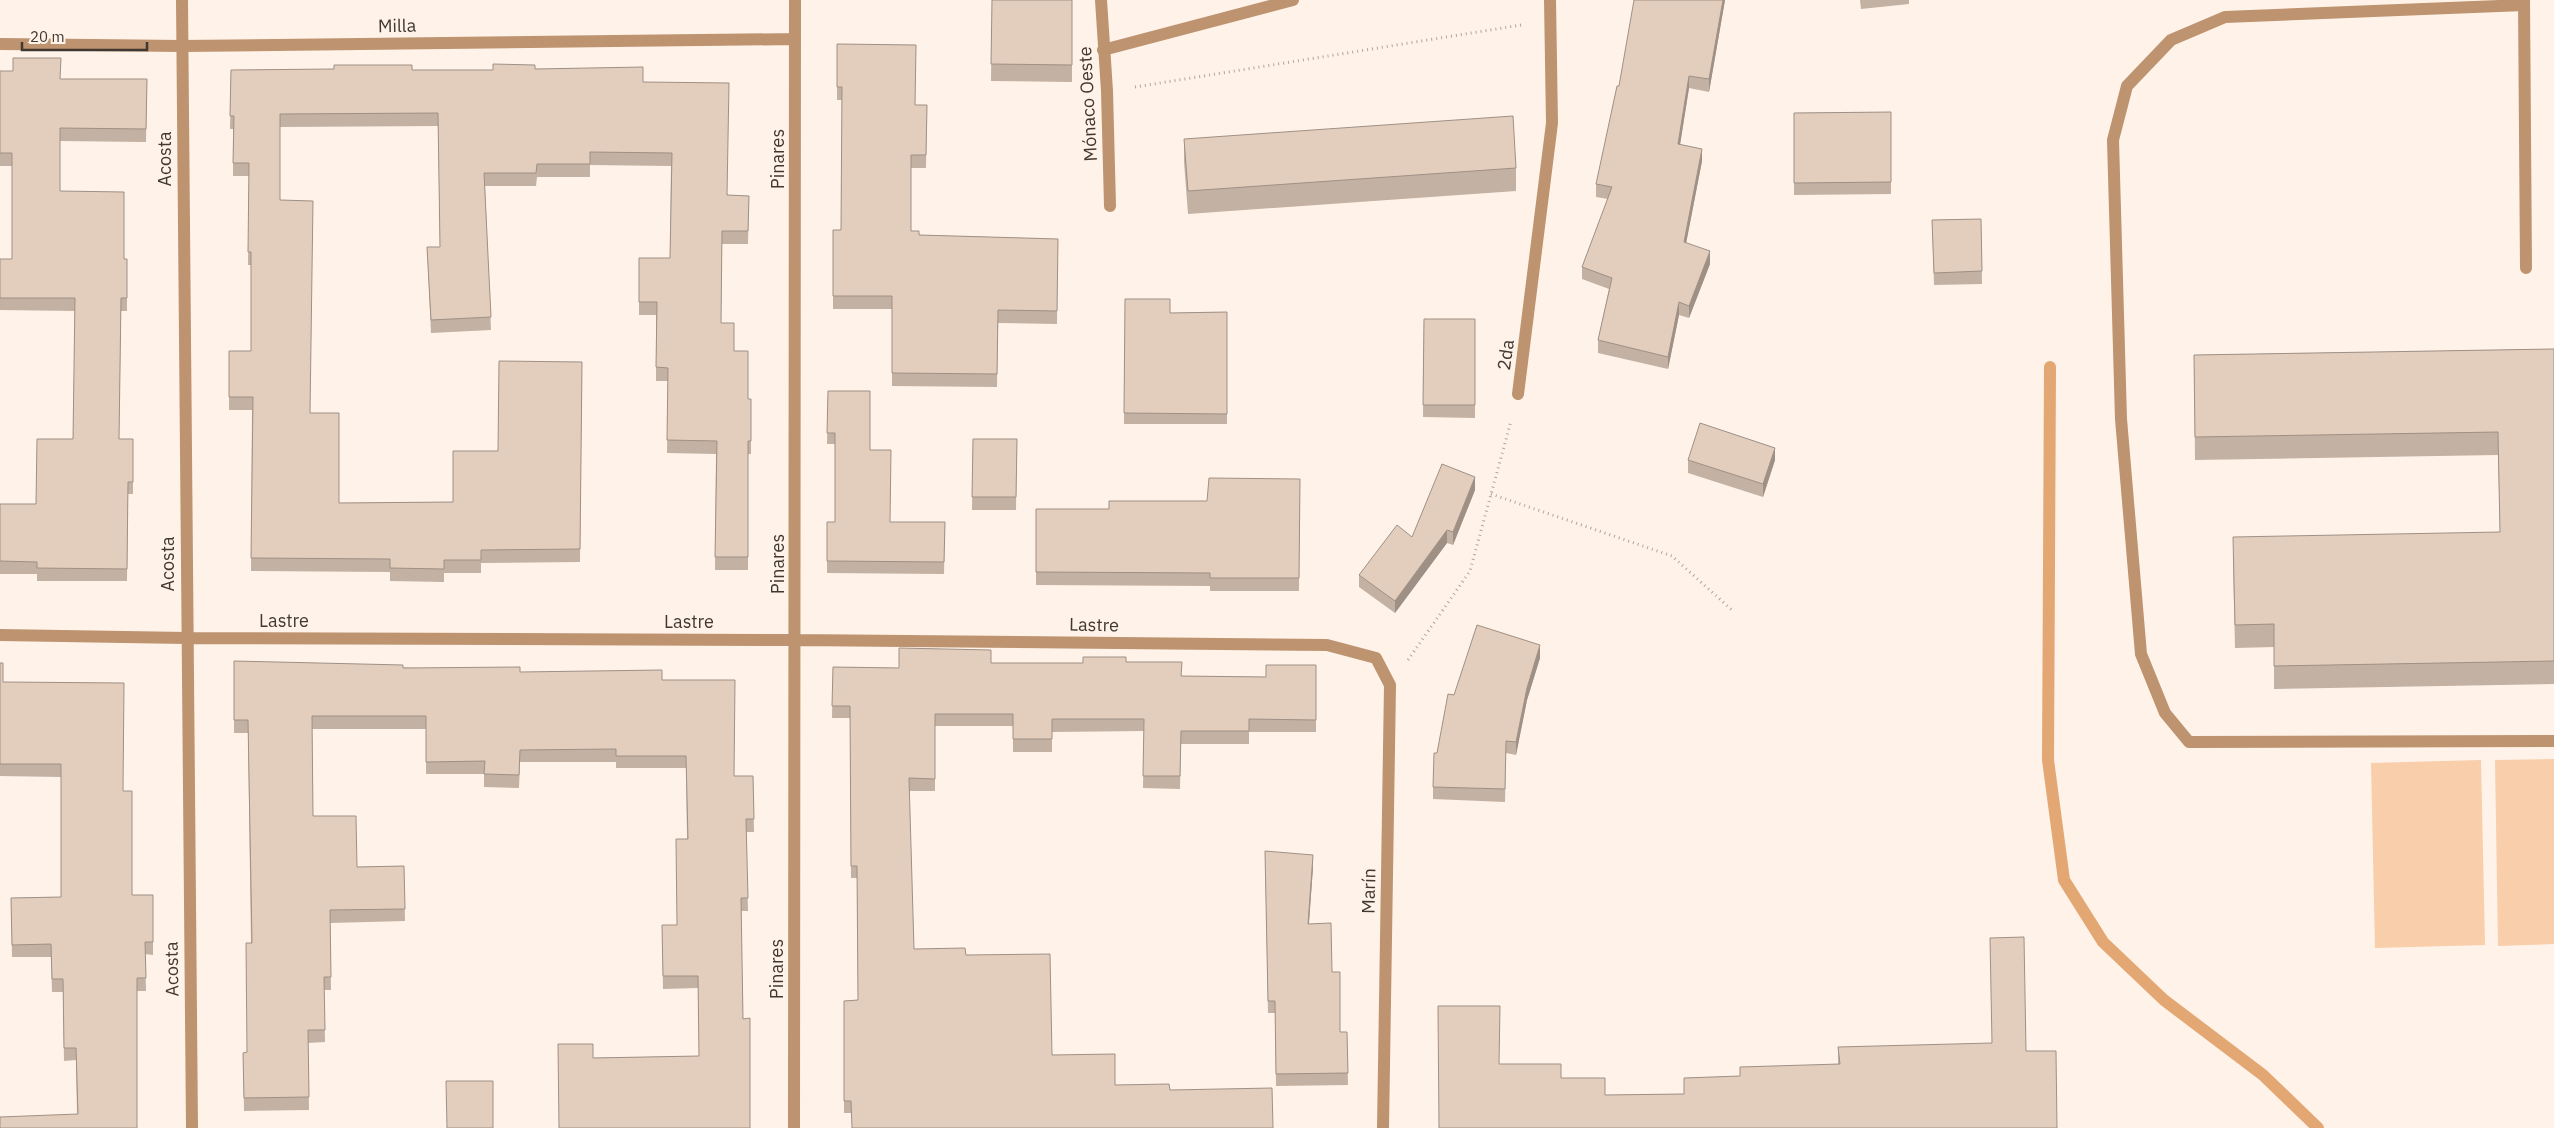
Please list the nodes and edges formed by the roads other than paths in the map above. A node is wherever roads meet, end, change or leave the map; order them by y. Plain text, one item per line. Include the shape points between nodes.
1 (182, 0) edge
2 (796, 0) edge
3 (1100, 0) edge
4 (1293, 0) edge
5 (1550, 0) edge
6 (2524, 2) edge
7 (795, 39) junction
8 (0, 44) edge
9 (182, 46) junction
10 (1103, 50) junction
11 (1110, 206) dead end
12 (2526, 268) dead end
13 (1518, 394) road end
14 (0, 635) edge
15 (186, 638) junction
16 (795, 640) junction
17 (1376, 658) joint
18 (2554, 740) edge
19 (192, 1128) edge
20 (794, 1128) edge
21 (1382, 1128) edge

1 - 9 street, Acosta
2 - 7 street, Pinares
3 - 10 street, Mónaco Oeste
4 - 10 street
5 - 13 street, 2da via 1552,123
6 - 12 street
6 - 18 street via 2225,17 2171,40 2127,86 2113,140 2120,419 2141,654 2165,713 2189,742
7 - 9 street, Milla
7 - 16 street, Pinares
8 - 9 street, Milla
9 - 15 street, Acosta
10 - 11 street, Mónaco Oeste
14 - 15 street, Lastre
15 - 16 street, Lastre
15 - 19 street, Acosta
16 - 17 street, Lastre via 1327,645
16 - 20 street, Pinares
17 - 21 street, Marín via 1390,685

